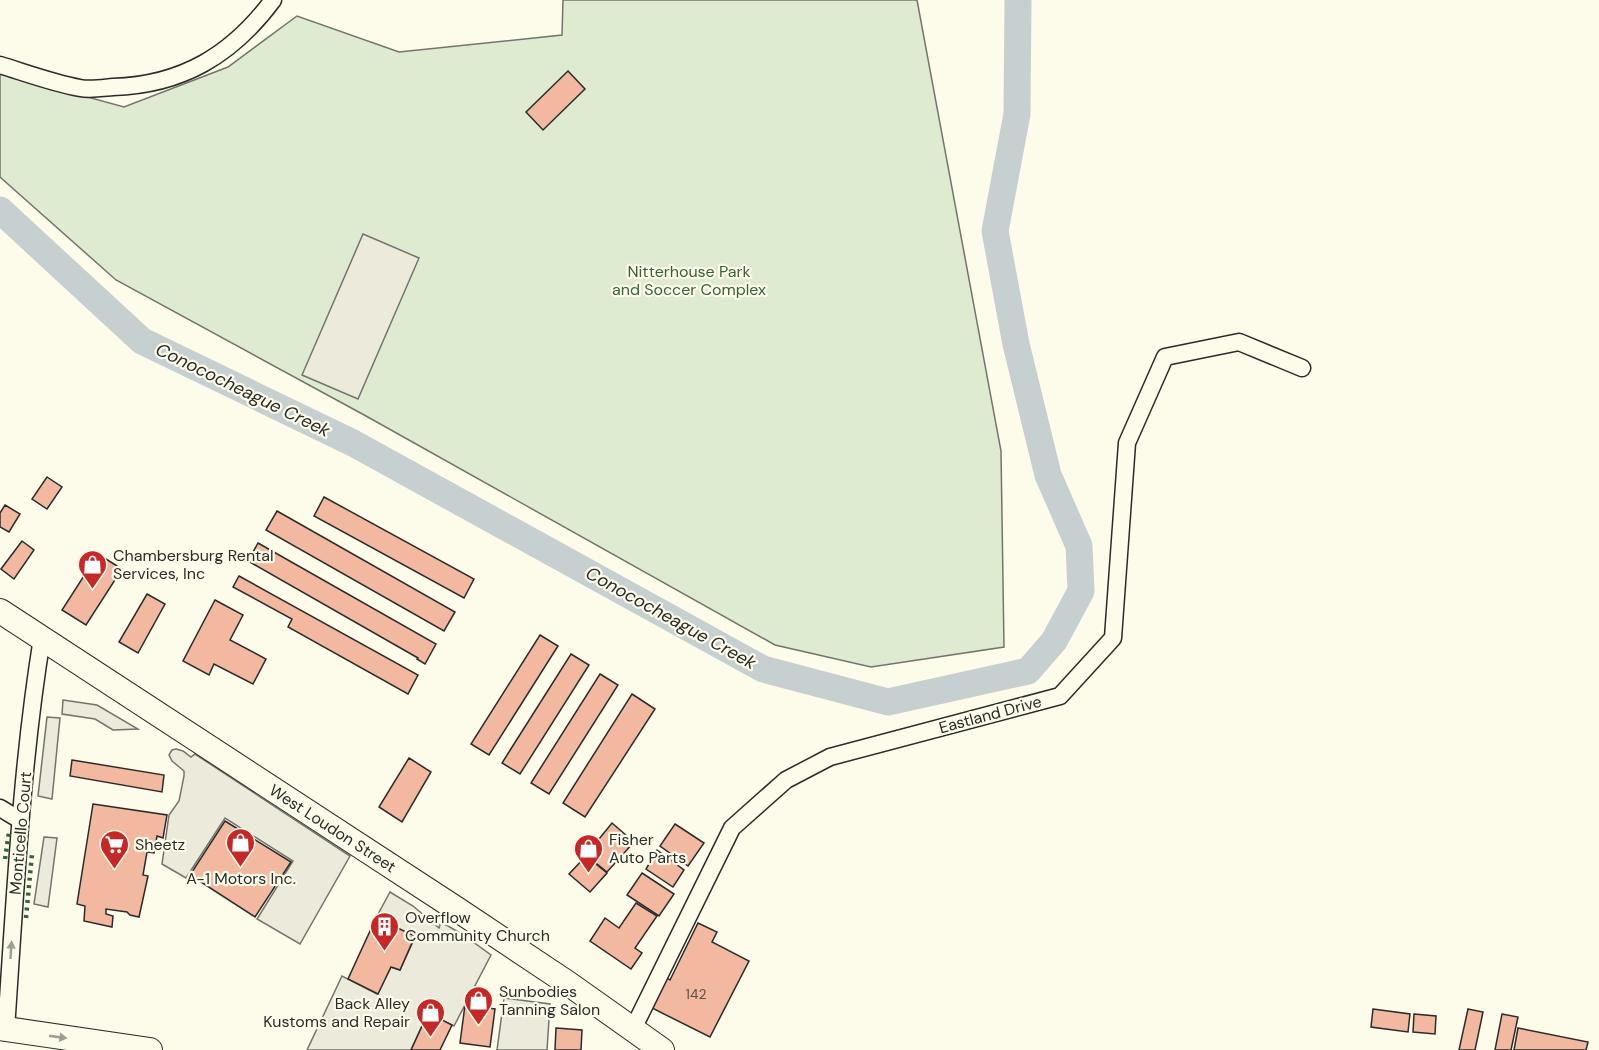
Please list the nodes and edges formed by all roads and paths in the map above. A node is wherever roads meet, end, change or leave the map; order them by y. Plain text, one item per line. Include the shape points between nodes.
1 (273, 0) edge
2 (0, 65) edge
3 (1302, 368) dead end
4 (0, 611) edge
5 (42, 638) junction
6 (0, 808) edge
7 (20, 820) junction
8 (3, 1029) edge
9 (633, 1029) junction
10 (150, 1050) edge
11 (662, 1050) edge

1 - 2 street via 230,46 207,61 182,75 135,87 82,88
3 - 9 street, Eastland Drive via 1239,342 1165,357 1127,443 1113,638 1059,696 830,756 786,780 732,828
4 - 5 highway, West Loudon Street
5 - 7 street, Monticello Court
5 - 9 highway, West Loudon Street
6 - 7 street
8 -> 7 street, Monticello Court
8 -> 10 highway
9 - 11 highway, West Loudon Street

